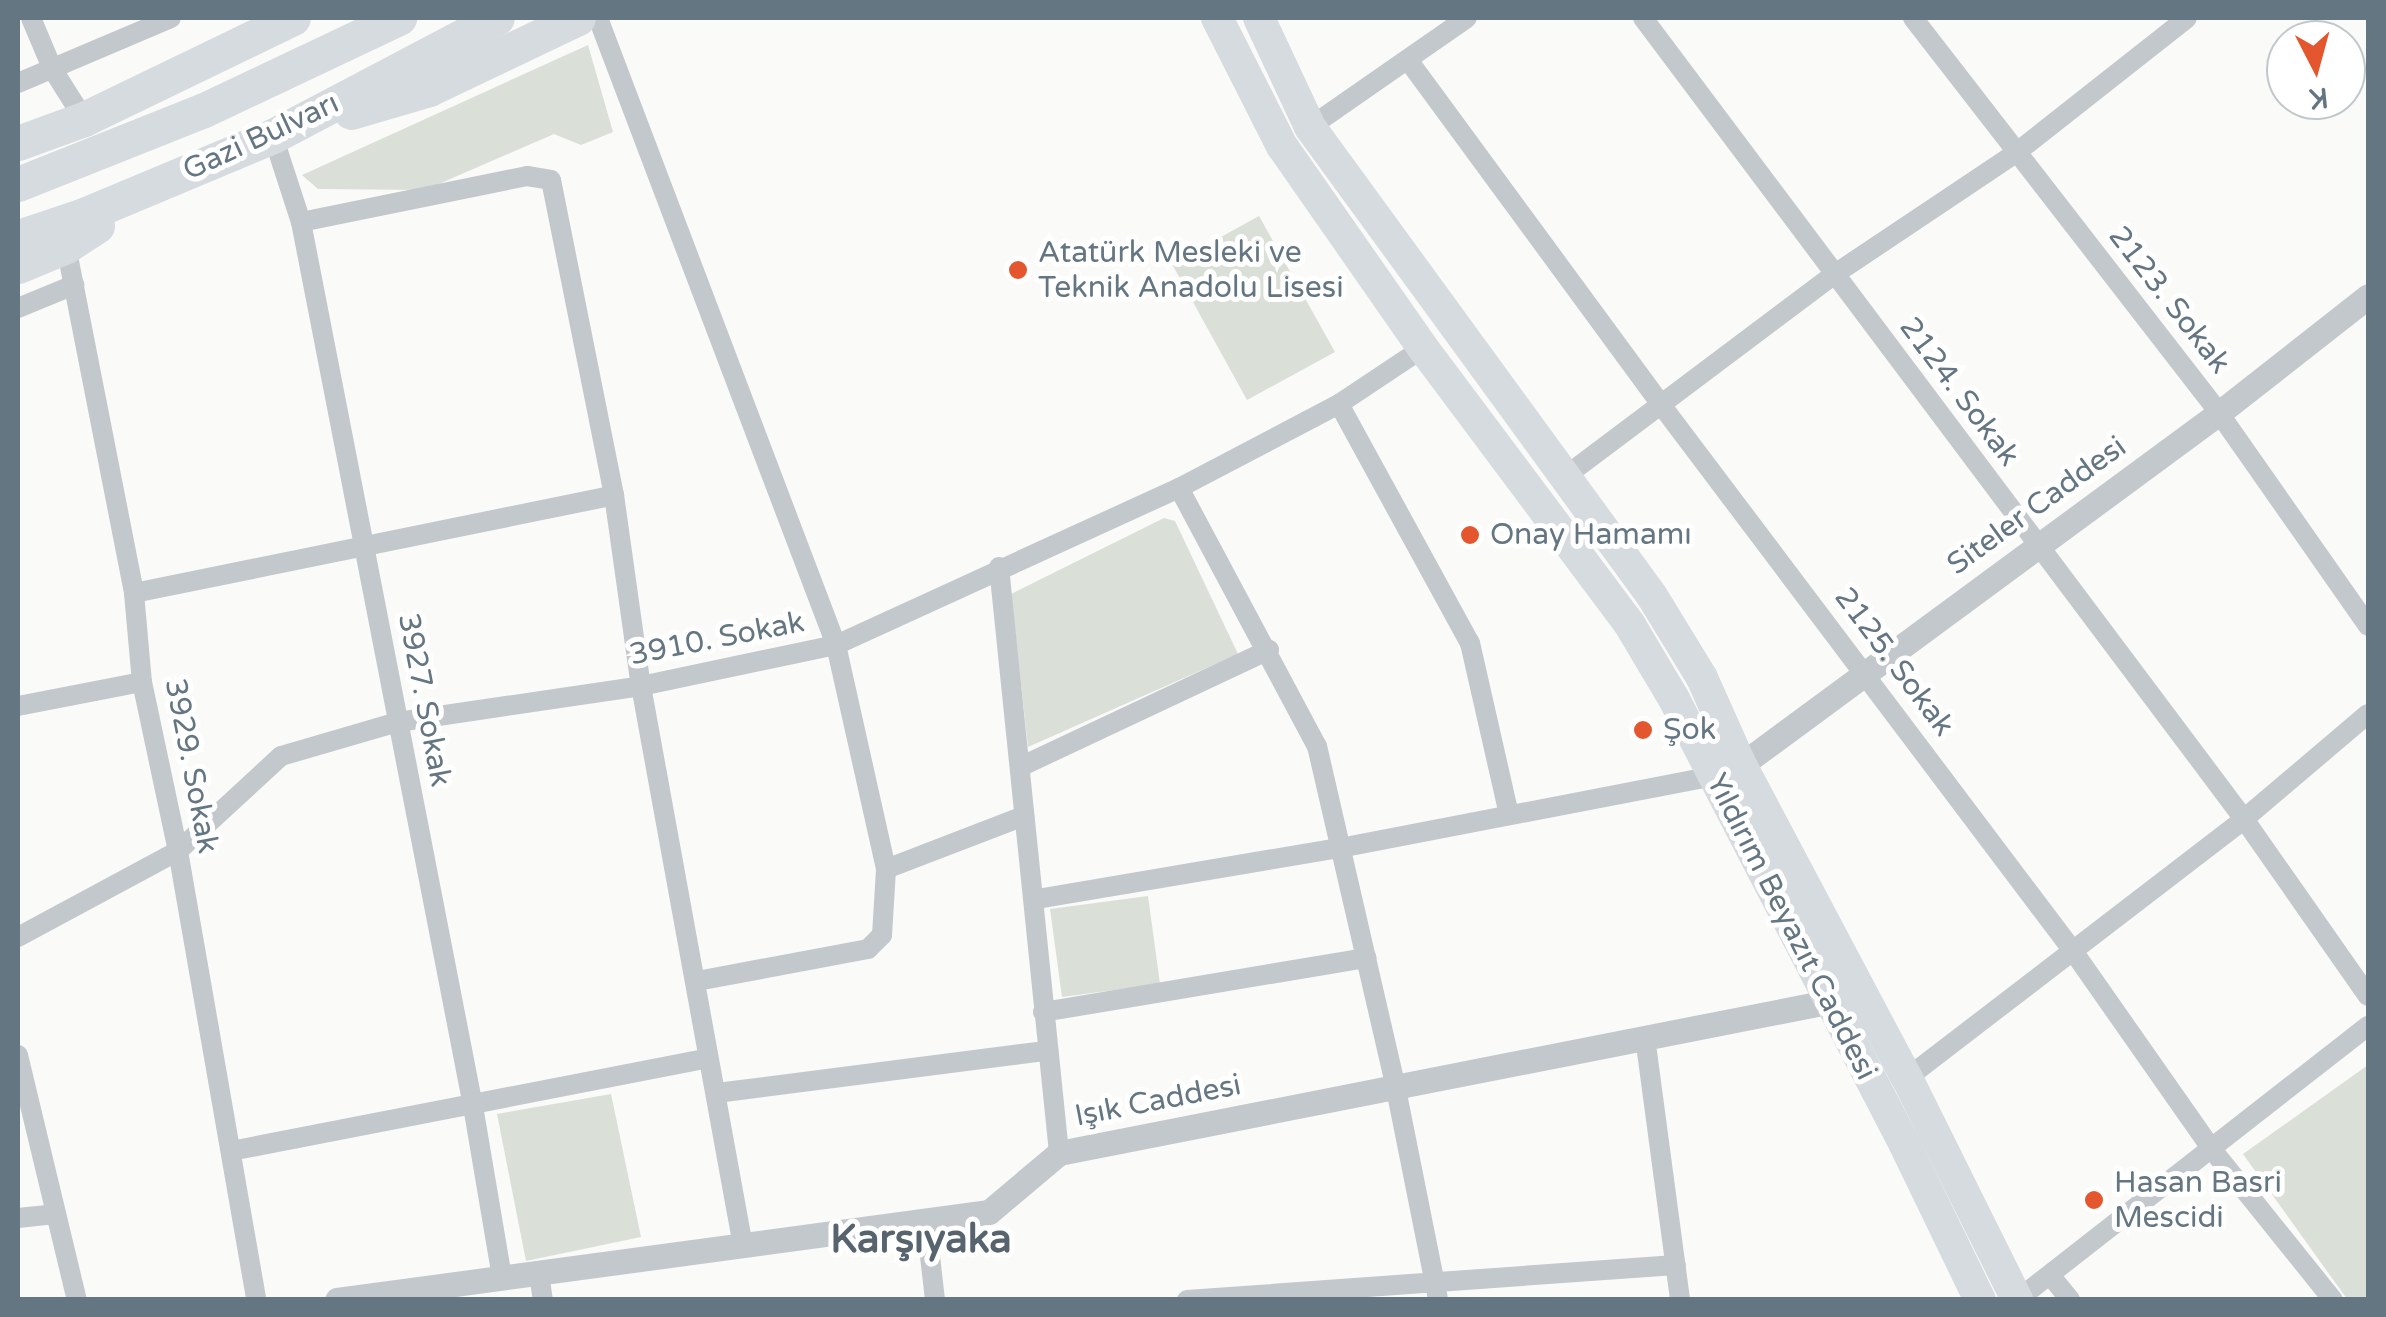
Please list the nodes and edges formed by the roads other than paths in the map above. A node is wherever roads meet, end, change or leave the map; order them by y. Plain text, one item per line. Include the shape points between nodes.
1 (31, 18) edge
2 (171, 18) edge
3 (293, 18) edge
4 (346, 18) edge
5 (399, 18) edge
6 (497, 18) edge
7 (578, 18) edge
8 (598, 18) edge
9 (1217, 18) edge
10 (1260, 18) edge
11 (1467, 18) edge
12 (1643, 18) edge
13 (1913, 18) edge
14 (2181, 19) edge
15 (1408, 60) junction
16 (53, 70) junction
17 (18, 83) edge
18 (204, 110) junction
19 (84, 119) junction
20 (1310, 126) junction
21 (273, 136) junction
22 (18, 143) edge
23 (2017, 152) junction
24 (173, 178) junction
25 (18, 184) edge
26 (301, 222) junction
27 (18, 237) edge
28 (66, 246) junction
29 (18, 266) edge
30 (1832, 276) junction
31 (74, 285) junction
32 (2368, 296) edge
33 (18, 308) edge
34 (1422, 348) junction
35 (1339, 404) junction
36 (1662, 406) junction
37 (2219, 413) junction
38 (1563, 478) junction
39 (1179, 488) junction
40 (614, 495) junction
41 (2038, 545) junction
42 (364, 546) junction
43 (999, 568) junction
44 (134, 593) junction
45 (2368, 626) edge
46 (836, 645) junction
47 (1269, 650) junction
48 (1866, 674) junction
49 (142, 682) junction
50 (641, 686) junction
51 (18, 706) edge
52 (2368, 714) edge
53 (398, 722) junction
54 (1022, 766) junction
55 (1727, 770) junction
56 (1509, 814) junction
57 (1024, 816) junction
58 (2244, 819) junction
59 (1340, 848) junction
60 (178, 851) junction
61 (886, 869) junction
62 (1037, 899) junction
63 (18, 937) edge
64 (2073, 950) junction
65 (1367, 958) junction
66 (697, 981) junction
67 (2368, 996) edge
68 (1827, 1002) junction
69 (1044, 1012) junction
70 (2368, 1026) edge
71 (1645, 1036) junction
72 (1046, 1052) junction
73 (18, 1055) edge
74 (708, 1058) junction
75 (1906, 1078) junction
76 (1396, 1089) junction
77 (716, 1093) junction
78 (473, 1106) junction
79 (2210, 1146) junction
80 (232, 1152) junction
81 (1059, 1153) junction
82 (55, 1214) junction
83 (18, 1218) edge
84 (926, 1221) junction
85 (744, 1246) junction
86 (1676, 1265) junction
87 (539, 1273) junction
88 (2050, 1275) junction
89 (502, 1278) junction
90 (1436, 1290) edge
91 (77, 1300) edge
92 (256, 1300) edge
93 (337, 1300) edge
94 (543, 1300) edge
95 (934, 1300) edge
96 (1188, 1300) edge
97 (1680, 1300) edge
98 (1980, 1300) edge
99 (2017, 1300) edge
100 (2070, 1300) edge
101 (2333, 1300) edge

1 - 16 street
2 - 16 street
3 - 19 highway
4 - 18 highway
5 - 18 highway, Gazi Bulvarı
6 - 21 highway, Gazi Bulvarı
7 - 21 highway via 428,89
8 - 46 street
9 - 34 main road, Yıldırım Beyazıt Caddesi via 1282,146
10 - 20 main road, Yıldırım Beyazıt Caddesi
11 - 15 street
12 - 30 street, 2124. Sokak
13 - 23 street, 2123. Sokak
14 - 23 street
15 - 20 street
15 - 36 street, 2125. Sokak
16 - 17 street
16 - 19 street
18 - 25 highway, Gazi Bulvarı
19 - 22 highway
20 - 38 main road, Yıldırım Beyazıt Caddesi
21 - 24 highway, Gazi Bulvarı
21 - 26 street, 3927. Sokak
23 - 30 street
23 - 37 street, 2123. Sokak
24 - 27 highway, Gazi Bulvarı
24 - 28 highway
26 - 40 street via 527,176 551,180
26 - 42 street, 3927. Sokak
28 - 29 highway
28 - 31 street, 3929. Sokak
30 - 36 street
30 - 41 street, 2124. Sokak
31 - 33 street
31 - 44 street, 3929. Sokak
32 - 37 street, Siteler Caddesi
34 - 35 street, 3910. Sokak
34 - 55 main road, Yıldırım Beyazıt Caddesi via 1630,625
35 - 39 street, 3910. Sokak
35 - 56 street via 1470,642
36 - 38 street
36 - 48 street, 2125. Sokak
37 - 41 street, Siteler Caddesi
37 - 45 street, 2123. Sokak
38 - 55 main road, Yıldırım Beyazıt Caddesi via 1652,596 1702,678
39 - 43 street, 3910. Sokak
39 - 47 street
40 - 42 street
40 - 50 street
41 - 48 street, Siteler Caddesi
41 - 58 street, 2124. Sokak
42 - 44 street
42 - 53 street, 3927. Sokak
43 - 46 street, 3910. Sokak
43 - 54 street
44 - 49 street, 3929. Sokak
46 - 50 street, 3910. Sokak
46 - 61 street
47 - 54 street
47 - 59 street via 1317,746
48 - 55 street, Siteler Caddesi
48 - 64 street, 2125. Sokak
49 - 51 street
49 - 60 street, 3929. Sokak
50 - 53 street, 3910. Sokak
50 - 66 street
52 - 58 street
53 - 60 street, 3910. Sokak via 281,756
53 - 78 street, 3927. Sokak
54 - 57 street
55 - 56 street
55 - 68 main road, Yıldırım Beyazıt Caddesi
55 - 75 main road, Yıldırım Beyazıt Caddesi
56 - 59 street
57 - 61 street
57 - 62 street
58 - 64 street
58 - 67 street, 2124. Sokak
59 - 62 street
59 - 65 street
60 - 63 street, 3910. Sokak
60 - 80 street, 3929. Sokak
61 - 66 street via 882,935 868,949
62 - 69 street
64 - 75 street
64 - 79 street, 2125. Sokak
65 - 69 street
65 - 76 street
66 - 74 street
68 - 71 street, Işık Caddesi
68 - 98 main road, Yıldırım Beyazıt Caddesi
69 - 72 street
70 - 79 street
71 - 76 street, Işık Caddesi
71 - 86 street
72 - 77 street
72 - 81 street
73 - 82 street
74 - 77 street
74 - 78 street
75 - 99 main road, Yıldırım Beyazıt Caddesi
76 - 81 street, Işık Caddesi
76 - 90 street
77 - 85 street
78 - 80 street
78 - 89 street, 3927. Sokak
79 - 88 street
79 - 101 street, 2125. Sokak
80 - 92 street, 3929. Sokak
81 - 84 street, Işık Caddesi via 989,1212
82 - 83 street
82 - 91 street
84 - 85 street, Işık Caddesi
84 - 95 street
85 - 87 street, Işık Caddesi
86 - 90 street
86 - 97 street
87 - 89 street, Işık Caddesi
87 - 94 street
88 - 99 street
88 - 100 street
89 - 93 street, Işık Caddesi
90 - 96 street

